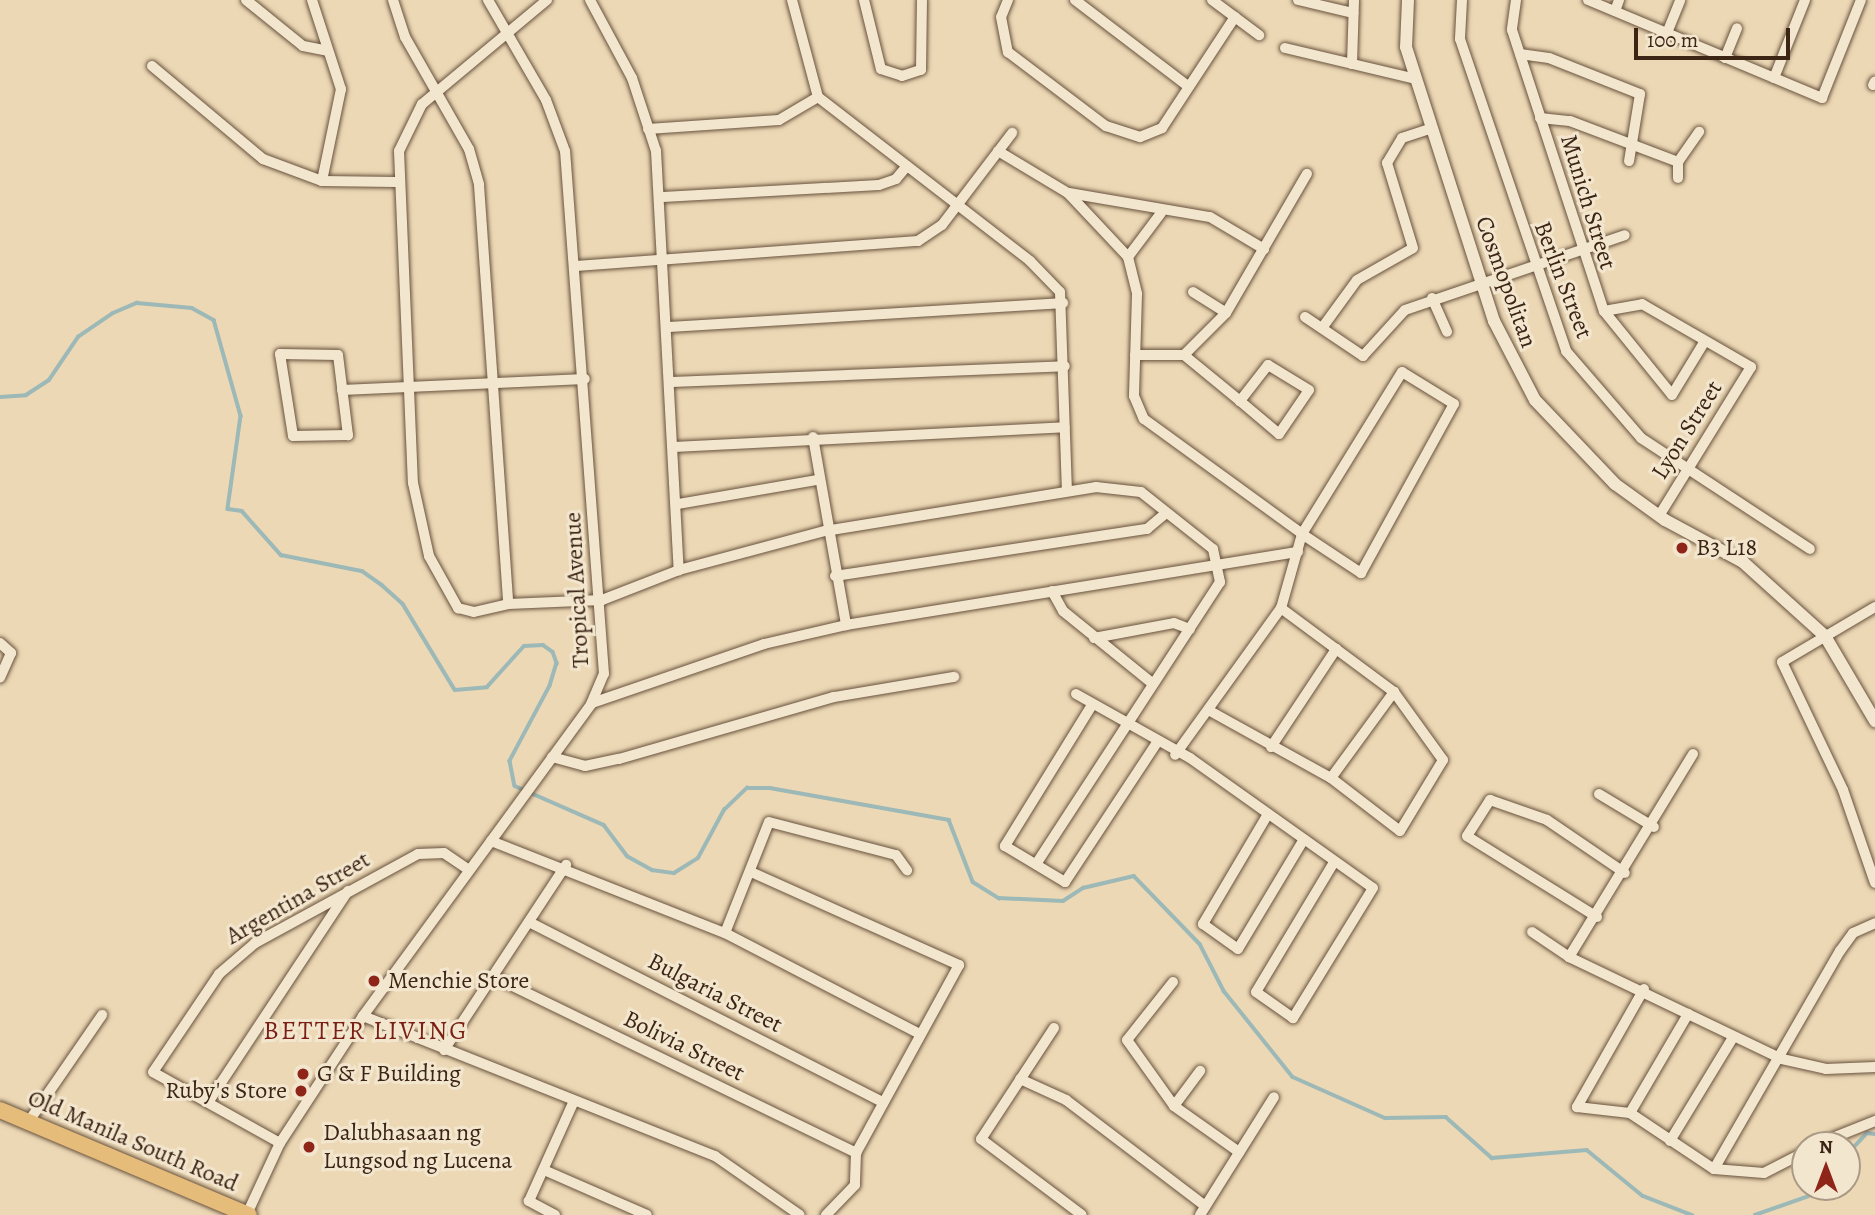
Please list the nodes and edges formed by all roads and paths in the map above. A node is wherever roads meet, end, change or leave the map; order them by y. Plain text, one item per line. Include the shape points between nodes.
1 (246, 0) edge
2 (312, 0) edge
3 (393, 0) edge
4 (488, 0) edge
5 (547, 0) edge
6 (590, 0) edge
7 (792, 0) edge
8 (864, 0) edge
9 (922, 0) edge
10 (1008, 0) edge
11 (1075, 0) edge
12 (1212, 0) edge
13 (1298, 0) edge
14 (1354, 0) edge
15 (1408, 0) edge
16 (1462, 0) edge
17 (1516, 0) edge
18 (1588, 0) edge
19 (1619, 0) edge
20 (1680, 0) edge
21 (1805, 0) edge
22 (1861, 0) edge
23 (1615, 11) junction
24 (1353, 13) junction
25 (1235, 17) junction
26 (1737, 29) dead end
27 (506, 30) junction
28 (1667, 33) junction
29 (1259, 35) dead end
30 (1285, 48) dead end
31 (328, 51) junction
32 (1520, 54) junction
33 (1725, 58) junction
34 (1352, 64) junction
35 (152, 66) dead end
36 (1774, 78) junction
37 (1416, 79) junction
38 (1189, 87) junction
39 (435, 92) junction
40 (818, 97) junction
41 (1540, 118) junction
42 (1432, 128) junction
43 (648, 129) junction
44 (1699, 132) dead end
45 (1012, 133) dead end
46 (1632, 145) junction
47 (998, 151) junction
48 (1629, 161) dead end
49 (1678, 162) junction
50 (907, 166) junction
51 (1307, 174) dead end
52 (1678, 178) dead end
53 (323, 181) junction
54 (396, 182) junction
55 (1068, 193) junction
56 (663, 197) junction
57 (957, 205) junction
58 (1161, 213) junction
59 (1625, 235) dead end
60 (1264, 249) junction
61 (1581, 249) junction
62 (1128, 257) junction
63 (667, 262) junction
64 (1533, 265) junction
65 (576, 266) junction
66 (1481, 282) junction
67 (1193, 292) dead end
68 (1432, 298) junction
69 (1063, 303) junction
70 (1604, 311) junction
71 (1226, 313) junction
72 (1305, 317) dead end
73 (670, 327) junction
74 (1322, 328) junction
75 (1447, 332) dead end
76 (1705, 341) junction
77 (1135, 355) junction
78 (1184, 355) junction
79 (1065, 366) junction
80 (585, 379) junction
81 (672, 382) junction
82 (493, 383) junction
83 (409, 387) junction
84 (342, 390) junction
85 (1240, 401) junction
86 (1064, 427) junction
87 (813, 437) junction
88 (674, 447) junction
89 (1687, 471) junction
90 (817, 480) junction
91 (1067, 491) junction
92 (678, 504) junction
93 (1166, 513) junction
94 (1659, 516) junction
95 (825, 531) junction
96 (1302, 534) junction
97 (1810, 549) dead end
98 (1298, 552) junction
99 (1219, 564) junction
100 (679, 570) junction
101 (835, 576) junction
102 (1052, 591) junction
103 (602, 600) junction
104 (508, 604) junction
105 (1281, 608) junction
106 (1874, 609) edge
107 (846, 625) junction
108 (1190, 629) junction
109 (1825, 636) junction
110 (1094, 638) junction
111 (0, 643) edge
112 (1336, 649) junction
113 (954, 677) dead end
114 (0, 678) edge
115 (1152, 683) junction
116 (1394, 692) junction
117 (1076, 694) dead end
118 (591, 704) junction
119 (1092, 705) junction
120 (1210, 711) junction
121 (1875, 721) edge
122 (1124, 723) junction
123 (1156, 744) junction
124 (1271, 747) junction
125 (1693, 754) dead end
126 (1175, 755) junction
127 (552, 757) junction
128 (1331, 778) junction
129 (1599, 794) dead end
130 (1268, 814) junction
131 (1654, 827) junction
132 (1304, 839) junction
133 (491, 841) junction
134 (1334, 862) junction
135 (1036, 864) junction
136 (566, 865) junction
137 (469, 870) junction
138 (906, 870) dead end
139 (751, 872) junction
140 (1625, 873) junction
141 (1875, 883) edge
142 (349, 890) junction
143 (1597, 917) junction
144 (529, 922) junction
145 (1875, 923) edge
146 (1532, 932) dead end
147 (725, 933) junction
148 (1569, 957) junction
149 (494, 977) junction
150 (1173, 982) dead end
151 (1644, 989) junction
152 (1688, 1014) junction
153 (102, 1015) dead end
154 (363, 1016) junction
155 (1054, 1028) dead end
156 (918, 1032) junction
157 (1732, 1040) junction
158 (444, 1050) junction
159 (1782, 1059) junction
160 (1875, 1067) edge
161 (1200, 1071) dead end
162 (1020, 1079) junction
163 (1274, 1097) dead end
164 (208, 1101) junction
165 (574, 1101) junction
166 (881, 1101) junction
167 (1174, 1106) junction
168 (0, 1110) edge
169 (1630, 1113) junction
170 (29, 1121) junction
171 (1875, 1121) edge
172 (1850, 1131) edge
173 (1670, 1142) junction
174 (280, 1143) junction
175 (1239, 1152) junction
176 (856, 1153) junction
177 (1791, 1159) edge
178 (1714, 1169) junction
179 (544, 1170) junction
180 (1203, 1211) edge
181 (248, 1214) edge
182 (555, 1215) edge
183 (647, 1215) edge
184 (800, 1215) edge
185 (826, 1215) edge
186 (1082, 1215) edge

1 - 31 street via 303,46
2 - 31 street
3 - 39 street
4 - 27 street, Tropical Avenue
5 - 27 street
6 - 43 street via 627,67
7 - 40 street
8 - 9 street via 881,69 902,76 921,70
10 - 38 street via 1001,17 1009,52 1106,126 1125,135 1151,134
11 - 38 street
12 - 25 street
13 - 24 street
14 - 24 street
15 - 37 street, Cosmopolitan via 1406,47
16 - 64 street, Berlin Street via 1460,39
17 - 32 street, Munich Street via 1512,30
18 - 23 street
19 - 23 street
20 - 28 street
21 - 36 street
22 - 36 street via 1822,98
23 - 28 street
24 - 34 street
25 - 29 street
25 - 38 street
26 - 33 street
27 - 39 street
27 - 65 street, Tropical Avenue via 546,100 565,151
28 - 33 street
30 - 34 street
31 - 53 street via 341,89
32 - 41 street, Munich Street
32 - 46 street via 1549,58 1640,94
33 - 36 street
34 - 37 street
35 - 53 street via 263,159
37 - 42 street, Cosmopolitan
39 - 54 street via 407,127
39 - 82 street via 470,149 479,185
40 - 43 street via 779,120
40 - 50 street
41 - 46 street via 1570,121
41 - 61 street, Munich Street
42 - 66 street, Cosmopolitan
42 - 74 street via 1402,138 1387,163 1413,248 1357,280
43 - 56 street
44 - 49 street
45 - 47 street
46 - 48 street
46 - 49 street
47 - 55 street
47 - 57 street
49 - 52 street
50 - 56 street via 896,179 879,185
50 - 57 street
51 - 60 street
53 - 54 street
54 - 83 street
55 - 58 street
55 - 62 street
56 - 63 street
57 - 63 street via 918,241 894,247
57 - 69 street via 1054,281
58 - 60 street via 1210,217
58 - 62 street
59 - 61 street
60 - 71 street
61 - 64 street
61 - 70 street, Munich Street
62 - 77 street via 1137,294
63 - 65 street
63 - 73 street
64 - 66 street
64 - 89 street, Berlin Street via 1566,351 1597,393 1641,438
65 - 80 street, Tropical Avenue
66 - 68 street
66 - 94 street, Cosmopolitan via 1511,361 1535,400 1571,445
67 - 71 street
68 - 74 street via 1397,316 1363,356
68 - 75 street
69 - 73 street
69 - 79 street
70 - 76 street via 1642,304
70 - 76 street, Munich Street via 1672,395
71 - 78 street
72 - 74 street
73 - 81 street
76 - 89 street, Lyon Street via 1751,367
77 - 78 street
77 - 96 street via 1134,396 1144,419
78 - 85 street
79 - 81 street
79 - 86 street
80 - 82 street
80 - 103 street, Tropical Avenue
81 - 88 street
82 - 83 street
82 - 104 street
83 - 84 street
83 - 104 street via 413,482 429,556 466,613
84 - 84 street via 348,435 293,436 280,354 338,355
85 - 85 street via 1279,434 1309,390 1268,365
86 - 87 street
86 - 91 street
87 - 88 street
87 - 90 street
88 - 92 street
89 - 94 street, Lyon Street
89 - 97 street, Berlin Street
90 - 92 street
90 - 95 street
91 - 93 street via 1129,487
91 - 95 street
92 - 100 street
93 - 99 street via 1213,549
93 - 101 street via 1147,529
94 - 109 street, Cosmopolitan via 1743,562
95 - 100 street
95 - 101 street
96 - 96 street via 1402,372 1454,404 1361,573
96 - 98 street
98 - 99 street
98 - 105 street
99 - 102 street
99 - 108 street via 1216,592
100 - 103 street
101 - 107 street
102 - 107 street
102 - 110 street via 1063,611
103 - 104 street
103 - 118 street, Tropical Avenue via 604,674
105 - 112 street
105 - 120 street
106 - 109 street
107 - 118 street via 764,644
108 - 110 street via 1174,623
108 - 115 street
109 - 121 street, Cosmopolitan
109 - 141 street via 1782,662 1843,790
110 - 115 street
111 - 114 street via 11,653
112 - 116 street
112 - 124 street
113 - 127 street via 834,697 619,760 585,766
115 - 122 street
116 - 128 street
116 - 128 street via 1443,760 1400,831
117 - 119 street
118 - 127 street, Tropical Avenue
119 - 122 street
119 - 135 street via 1005,846
120 - 124 street
120 - 126 street
122 - 123 street
122 - 135 street
123 - 126 street
123 - 135 street via 1065,882
124 - 128 street
125 - 131 street
126 - 130 street via 1191,758
127 - 133 street, Tropical Avenue
129 - 131 street
130 - 132 street
130 - 132 street via 1203,924 1238,948
131 - 140 street
132 - 134 street
133 - 136 street
133 - 137 street, Tropical Avenue
134 - 134 street via 1373,888 1293,1018 1256,992
136 - 144 street
136 - 147 street
137 - 142 street, Argentina Street via 444,853 426,851
137 - 154 street, Tropical Avenue
138 - 139 street via 896,855 769,822
139 - 147 street
139 - 156 street via 959,965
140 - 143 street
140 - 143 street via 1547,820 1489,800 1467,836
142 - 164 street
142 - 164 street, Argentina Street via 228,962 153,1072
143 - 148 street
144 - 149 street
144 - 166 street, Bulgaria Street
145 - 159 street via 1853,933 1840,951
146 - 148 street
147 - 156 street
148 - 151 street
149 - 158 street
149 - 176 street, Bolivia Street
150 - 167 street via 1127,1040
151 - 152 street
151 - 169 street via 1577,1107
152 - 157 street
152 - 169 street
153 - 170 street
154 - 158 street
154 - 174 street, Tropical Avenue
155 - 162 street
156 - 166 street
157 - 159 street
157 - 173 street
158 - 165 street
159 - 160 street via 1826,1069
159 - 178 street
161 - 167 street
162 - 180 street via 1066,1100
162 - 186 street via 981,1139
163 - 175 street
164 - 174 street
165 - 179 street
165 - 184 street via 715,1156
166 - 176 street
167 - 175 street
168 - 170 main road, Old Manila South Road
169 - 173 street
170 - 181 main road, Old Manila South Road
171 - 172 street
173 - 178 street
174 - 181 street, Tropical Avenue
175 - 180 street
176 - 185 street via 855,1185
177 - 178 street via 1764,1173
179 - 182 street via 529,1201
179 - 183 street

